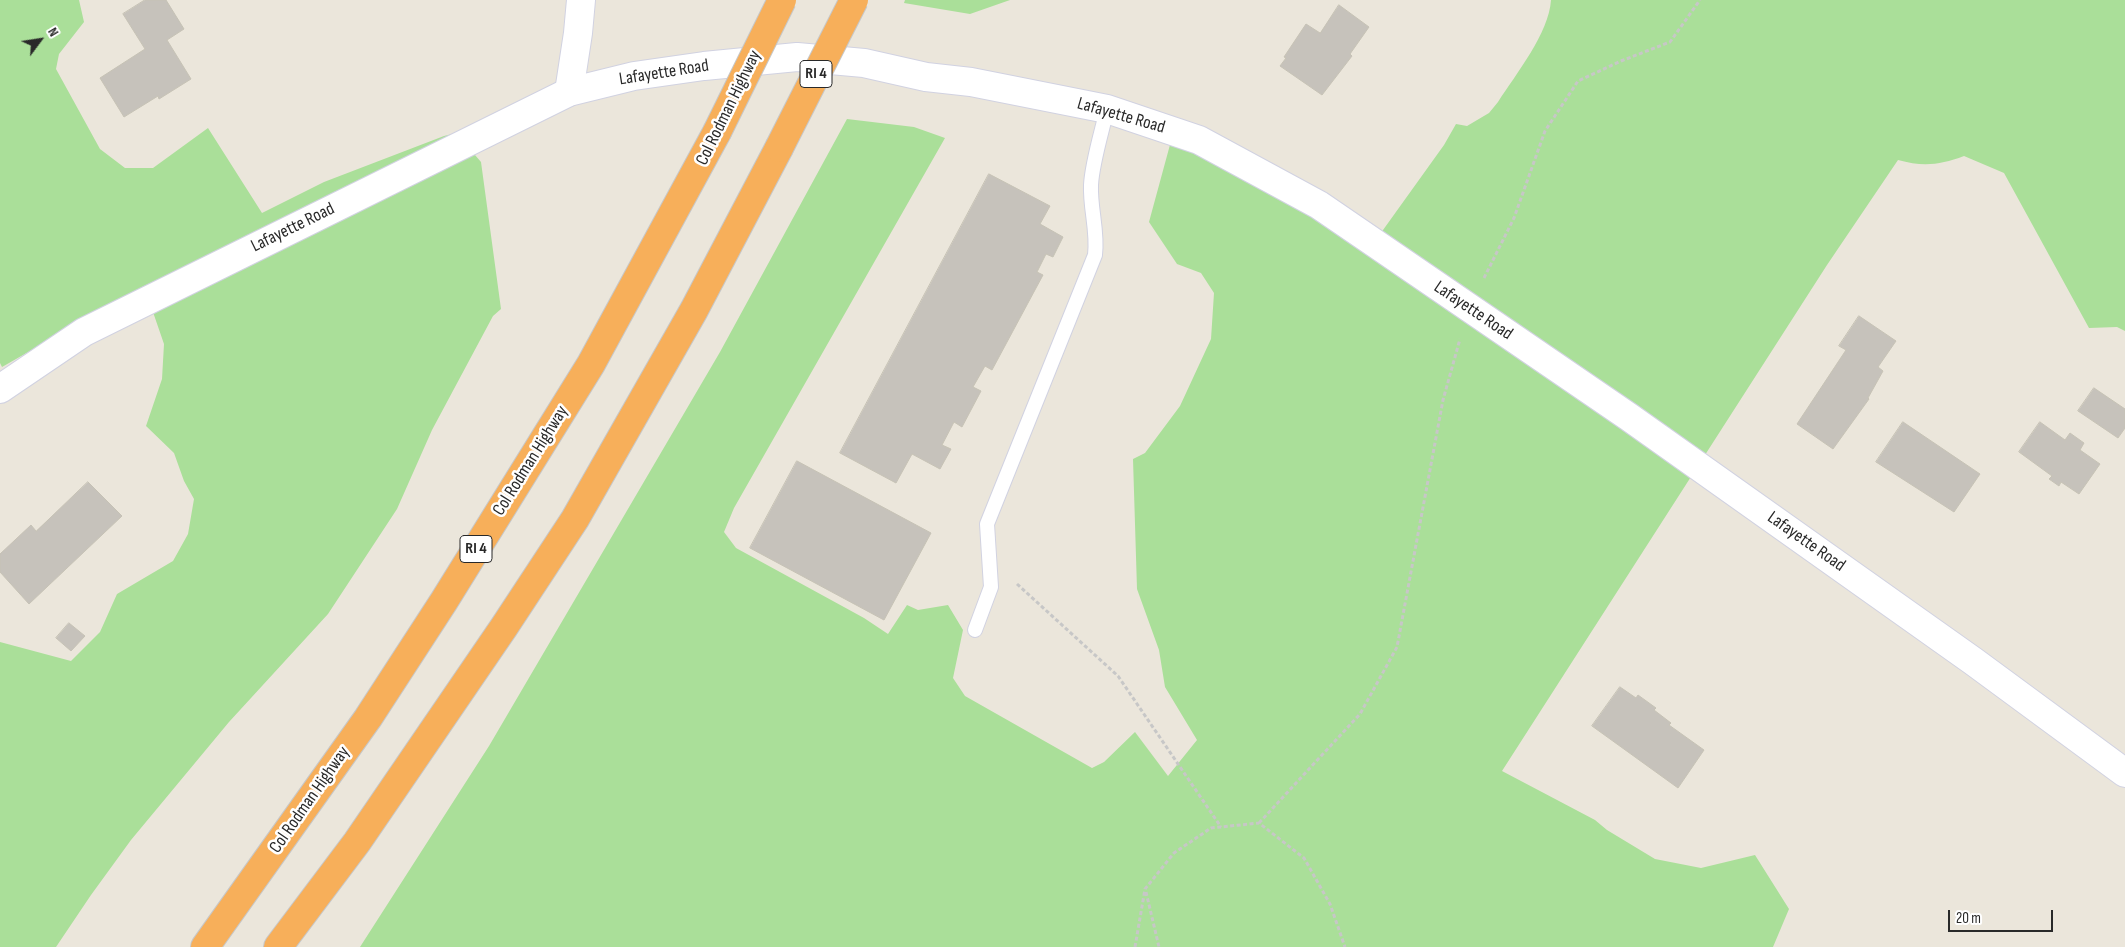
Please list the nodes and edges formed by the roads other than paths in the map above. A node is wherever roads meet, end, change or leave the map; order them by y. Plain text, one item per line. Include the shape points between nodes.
1 (581, 0) edge
2 (782, 0) edge
3 (854, 0) edge
4 (568, 92) junction
5 (1107, 109) junction
6 (0, 389) edge
7 (975, 630) dead end
8 (2125, 774) edge
9 (205, 947) edge
10 (278, 947) edge

1 - 4 street
2 - 9 highway, Col Rodman Highway / RI 4, bridge via 717,132 591,364 455,584 362,726
3 - 10 highway, RI 4, bridge via 694,310 575,519 363,833
4 - 5 street, Lafayette Road via 634,76 797,56 864,63
4 - 6 street, Lafayette Road via 84,332
5 - 7 lane via 1091,183 1091,209 1097,240 1095,255 987,524 991,586
5 - 8 street, Lafayette Road via 1199,140 1319,205 1629,418 1973,661

